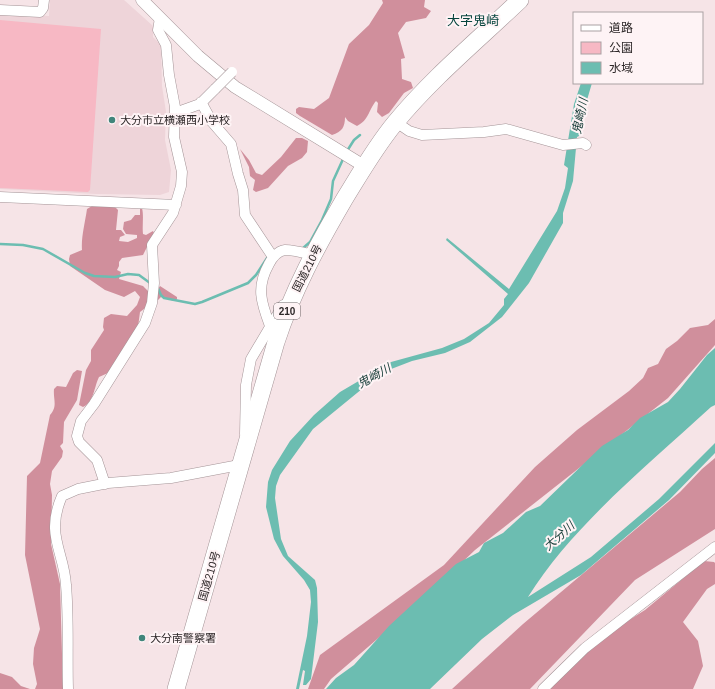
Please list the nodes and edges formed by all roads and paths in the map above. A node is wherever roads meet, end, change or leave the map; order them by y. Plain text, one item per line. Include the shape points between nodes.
1 (44, 0) edge
2 (142, 0) edge
3 (520, 0) edge
4 (0, 10) edge
5 (160, 18) junction
6 (232, 72) dead end
7 (201, 102) junction
8 (175, 113) junction
9 (396, 122) junction
10 (585, 144) dead end
11 (364, 166) junction
12 (0, 197) edge
13 (176, 205) junction
14 (313, 255) junction
15 (273, 257) junction
16 (304, 271) junction
17 (270, 326) junction
18 (242, 460) junction
19 (105, 484) junction
20 (715, 547) edge
21 (68, 689) edge
22 (176, 689) edge
23 (543, 689) edge

1 - 4 street via 40,12
2 - 5 street
3 - 9 highway, 国道210号 / 210
5 - 8 street via 158,30 166,45
5 - 11 street via 198,56 235,87
6 - 7 street, bridge
7 - 8 street
7 - 15 street via 212,122 227,136 231,144 243,190 245,216
8 - 13 street via 175,143 182,172
9 - 10 street via 409,131 422,135 506,129 565,145
9 - 11 highway, 国道210号 / 210
11 - 14 highway, 国道210号 / 210
12 - 13 street
13 - 19 street via 152,246 154,283 152,303 145,323 78,428 79,442 97,460
14 - 15 street via 285,250
14 - 16 highway, 国道210号 / 210
15 - 17 street via 260,286
16 - 17 street
16 - 18 highway, 国道210号 / 210 via 282,324
17 - 18 street via 254,354 246,378
18 - 19 street via 217,469 171,478
18 - 22 highway, 国道210号 / 210
19 - 21 street via 78,489 63,495 56,520 56,547 66,587
20 - 23 street via 585,648

